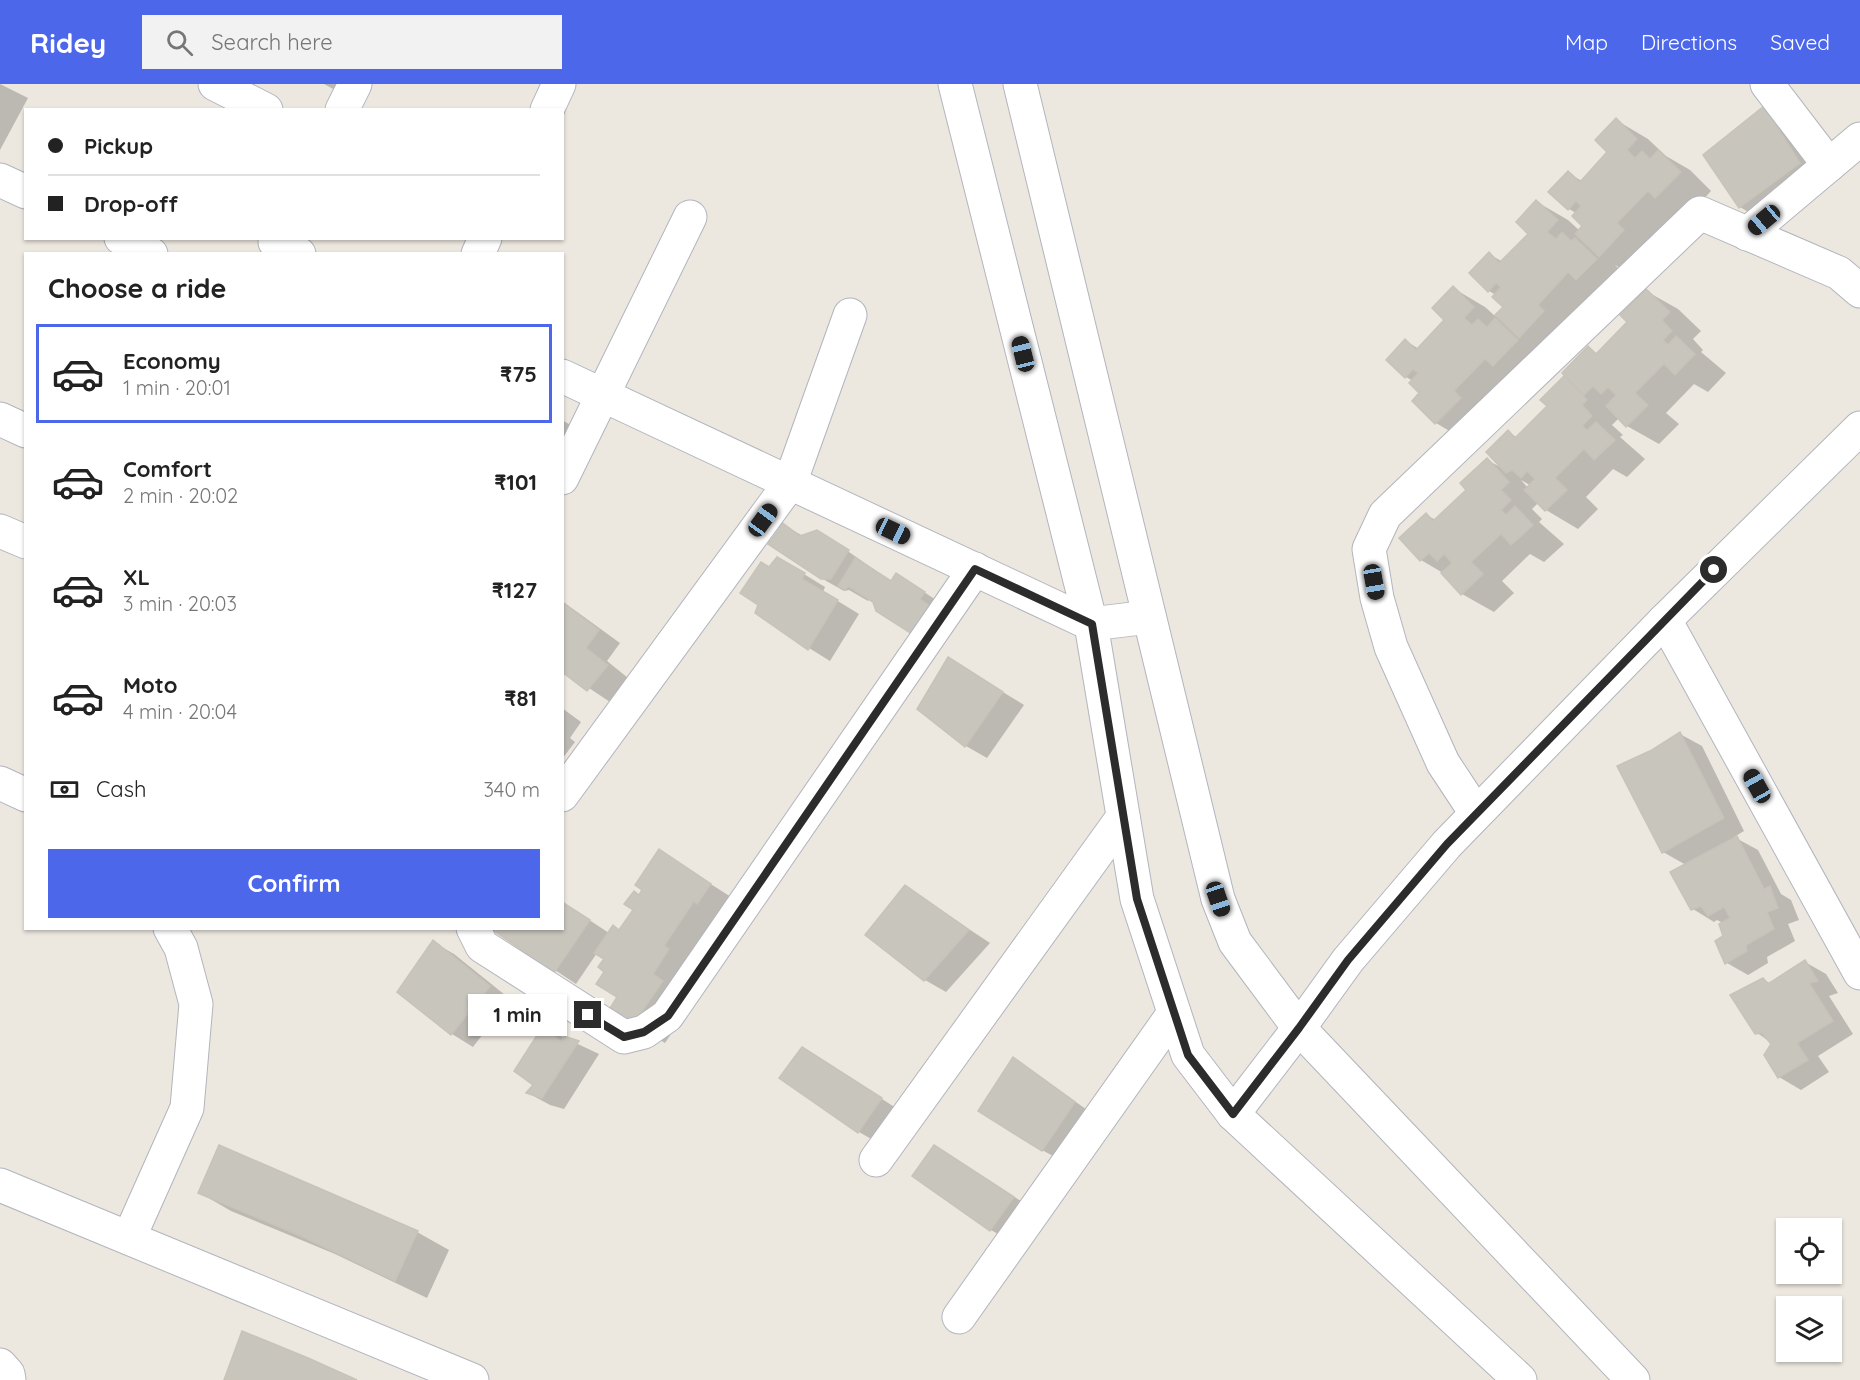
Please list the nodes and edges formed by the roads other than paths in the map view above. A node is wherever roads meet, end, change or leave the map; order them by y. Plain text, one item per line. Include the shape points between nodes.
1 (215, 84) edge
2 (355, 84) edge
3 (559, 84) edge
4 (955, 84) edge
5 (1020, 84) edge
6 (1767, 84) edge
7 (262, 108) edge
8 (343, 108) edge
9 (548, 108) edge
10 (1860, 139) edge
11 (1829, 165) junction
12 (0, 180) edge
13 (24, 191) edge
14 (690, 217) dead end
15 (1748, 234) junction
16 (125, 240) edge
17 (147, 252) edge
18 (1860, 291) edge
19 (850, 315) dead end
20 (564, 377) edge
21 (603, 395) junction
22 (0, 419) edge
23 (1860, 428) edge
24 (24, 430) edge
25 (564, 474) edge
26 (790, 483) junction
27 (0, 531) edge
28 (24, 541) edge
29 (975, 569) junction
30 (1149, 616) junction
31 (1665, 620) junction
32 (1092, 624) junction
33 (0, 783) edge
34 (564, 792) edge
35 (24, 794) edge
36 (1476, 813) junction
37 (1123, 817) junction
38 (171, 930) edge
39 (474, 930) edge
40 (1860, 973) edge
41 (1174, 1013) junction
42 (1299, 1028) junction
43 (1233, 1114) junction
44 (876, 1160) dead end
45 (0, 1185) edge
46 (129, 1238) junction
47 (959, 1317) dead end
48 (0, 1365) edge
49 (9, 1380) edge
50 (472, 1380) edge
51 (1520, 1380) edge
52 (1633, 1380) edge

1 - 7 street
2 - 8 street
3 - 9 street
4 - 32 street
5 - 30 street
6 - 11 street
10 - 11 street
11 - 15 street
12 - 13 street
14 - 21 street
15 - 18 street via 1839,273
15 - 36 street via 1700,213 1385,515 1369,549 1391,647 1443,763
16 - 17 street
19 - 26 street
20 - 21 street
21 - 25 street
21 - 26 street
22 - 24 street
23 - 31 street
26 - 29 street
26 - 34 street
27 - 28 street
29 - 32 street
29 - 39 street via 668,1016 644,1032 624,1037 482,946
30 - 32 street
30 - 42 street via 1226,922 1235,942
31 - 36 street
31 - 40 street
32 - 37 street
33 - 35 street
36 - 42 street via 1348,960
37 - 41 street via 1137,899
37 - 44 street
38 - 46 street via 181,948 196,1004 187,1108
41 - 43 street via 1188,1055
41 - 47 street
42 - 43 street
42 - 52 street
43 - 51 street
45 - 46 street
46 - 50 street
48 - 49 street

